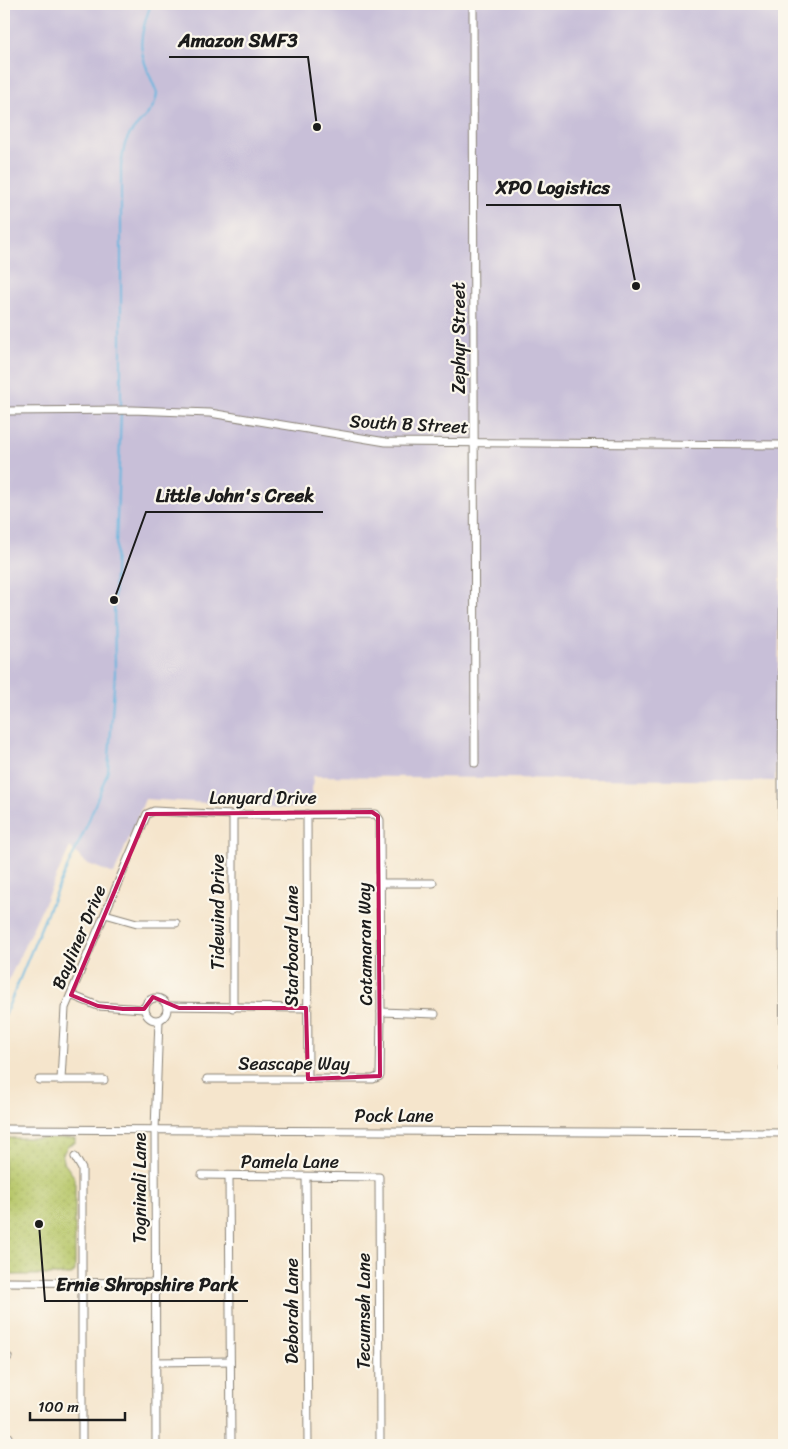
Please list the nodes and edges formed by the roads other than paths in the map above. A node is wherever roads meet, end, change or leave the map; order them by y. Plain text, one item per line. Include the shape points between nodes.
1 (473, 4) edge
2 (4, 411) edge
3 (474, 443) junction
4 (784, 445) edge
5 (784, 542) edge
6 (784, 699) edge
7 (475, 763) dead end
8 (150, 812) joint
9 (307, 814) junction
10 (376, 814) joint
11 (233, 815) junction
12 (379, 883) junction
13 (434, 883) dead end
14 (105, 914) junction
15 (176, 923) dead end
16 (71, 995) junction
17 (167, 1006) junction
18 (233, 1008) junction
19 (306, 1008) junction
20 (144, 1009) junction
21 (381, 1012) junction
22 (435, 1014) dead end
23 (159, 1020) junction
24 (380, 1076) joint
25 (207, 1079) dead end
26 (308, 1079) junction
27 (38, 1080) dead end
28 (61, 1080) junction
29 (104, 1080) dead end
30 (784, 1083) edge
31 (4, 1129) edge
32 (155, 1130) junction
33 (784, 1133) edge
34 (75, 1157) dead end
35 (202, 1175) dead end
36 (229, 1177) junction
37 (306, 1177) junction
38 (379, 1177) joint
39 (4, 1282) edge
40 (81, 1283) junction
41 (156, 1283) junction
42 (230, 1361) junction
43 (156, 1362) junction
44 (82, 1445) edge
45 (156, 1445) edge
46 (231, 1445) edge
47 (308, 1445) edge
48 (380, 1445) edge

1 - 3 street, Zephyr Street
2 - 3 street, South B Street via 132,410 237,416 386,442
3 - 4 street, South B Street
3 - 7 street, Zephyr Street
5 - 6 street
6 - 30 street
8 - 11 street, Lanyard Drive
8 - 14 street, Bayliner Drive
9 - 10 street, Lanyard Drive
9 - 11 street, Lanyard Drive
9 - 19 street, Starboard Lane
10 - 12 street, Catamaran Way via 380,820
11 - 18 street, Tidewind Drive
12 - 13 street
12 - 21 street, Catamaran Way
14 - 15 street via 137,923
14 - 16 street, Bayliner Drive
16 - 20 street via 98,1006
16 - 28 street, Bayliner Drive via 63,1016
17 - 18 street
17 - 20 street via 164,1000 153,997
17 - 23 street via 164,1017
18 - 19 street
19 - 26 street, Starboard Lane
20 - 23 street via 147,1016
21 - 22 street
21 - 24 street, Catamaran Way
23 - 32 street, Togninali Lane
24 - 26 street, Seascape Way via 372,1079
25 - 26 street, Seascape Way
27 - 28 street
28 - 29 street
31 - 32 street, Pock Lane
32 - 33 street, Pock Lane
32 - 41 street, Togninali Lane
34 - 40 street via 82,1169
35 - 36 street, Pamela Lane
36 - 37 street, Pamela Lane
36 - 42 street
37 - 38 street, Pamela Lane
37 - 47 street, Deborah Lane
38 - 48 street, Tecumseh Lane
39 - 40 street
40 - 41 street
40 - 44 street
41 - 43 street, Togninali Lane
42 - 43 street
42 - 46 street
43 - 45 street, Togninali Lane

